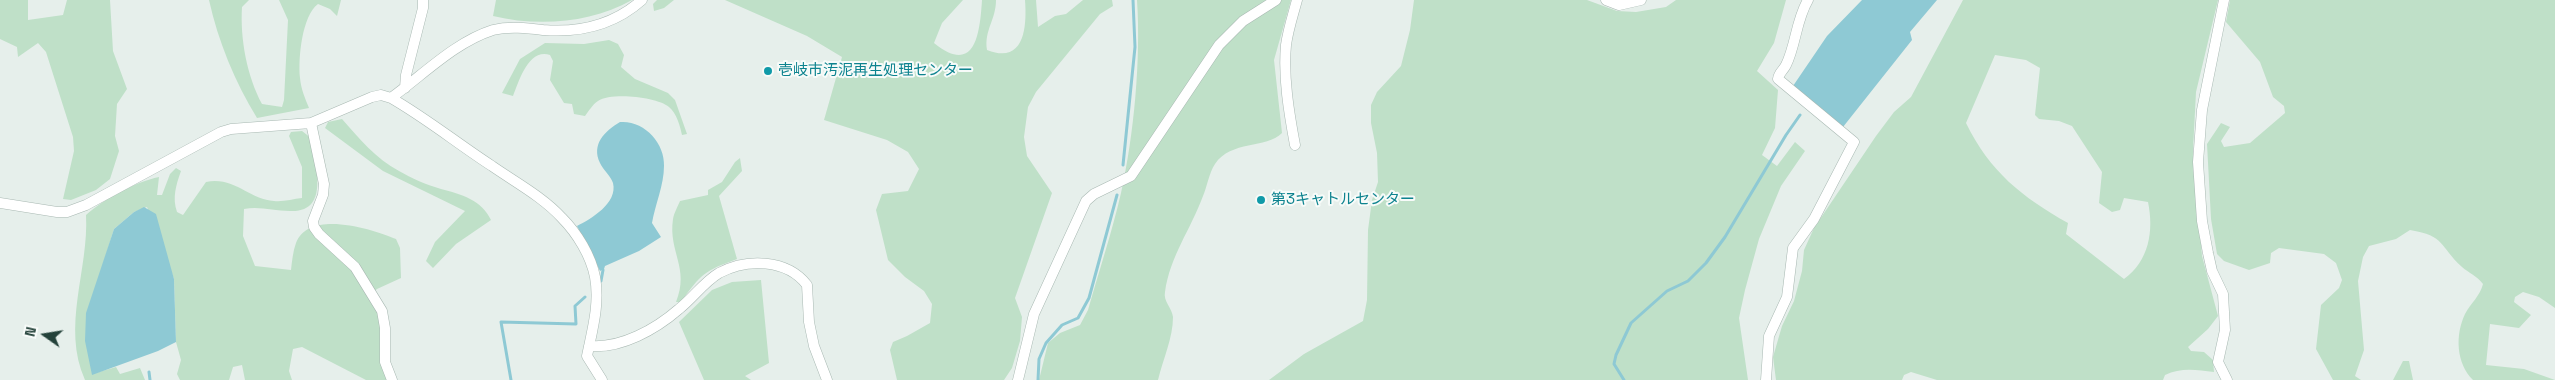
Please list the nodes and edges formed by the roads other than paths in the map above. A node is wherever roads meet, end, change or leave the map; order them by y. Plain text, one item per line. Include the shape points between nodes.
1 (423, 0) edge
2 (642, 0) edge
3 (1276, 0) edge
4 (1297, 0) edge
5 (1606, 0) edge
6 (1640, 0) edge
7 (1808, 0) edge
8 (2224, 0) edge
9 (405, 88) junction
10 (391, 98) junction
11 (311, 123) junction
12 (1295, 145) dead end
13 (0, 203) edge
14 (589, 346) junction
15 (392, 380) edge
16 (602, 380) edge
17 (827, 380) edge
18 (1018, 380) edge
19 (1766, 380) edge
20 (2227, 380) edge

1 - 9 street
2 - 9 street via 622,15 582,30 516,28 484,34
3 - 18 street via 1243,21 1218,45 1132,176 1086,201 1034,314
4 - 12 street via 1286,44 1290,120
5 - 6 street via 1620,5
7 - 19 street via 1797,24 1786,65 1778,79 1854,142 1814,219 1793,248 1787,297 1769,336
8 - 20 street via 2202,110 2198,162 2208,253 2212,271 2224,294 2225,330 2218,362
9 - 10 street
10 - 11 street via 372,97
10 - 14 street via 538,198 572,229 595,276 595,310
11 - 13 street via 221,132 86,205 67,212
11 - 15 street via 324,184 313,220 314,227 355,266 382,311 385,362
14 - 16 street via 589,362
14 - 17 street via 625,341 649,329 679,310 718,274 745,264 773,265 790,270 806,285 808,322

